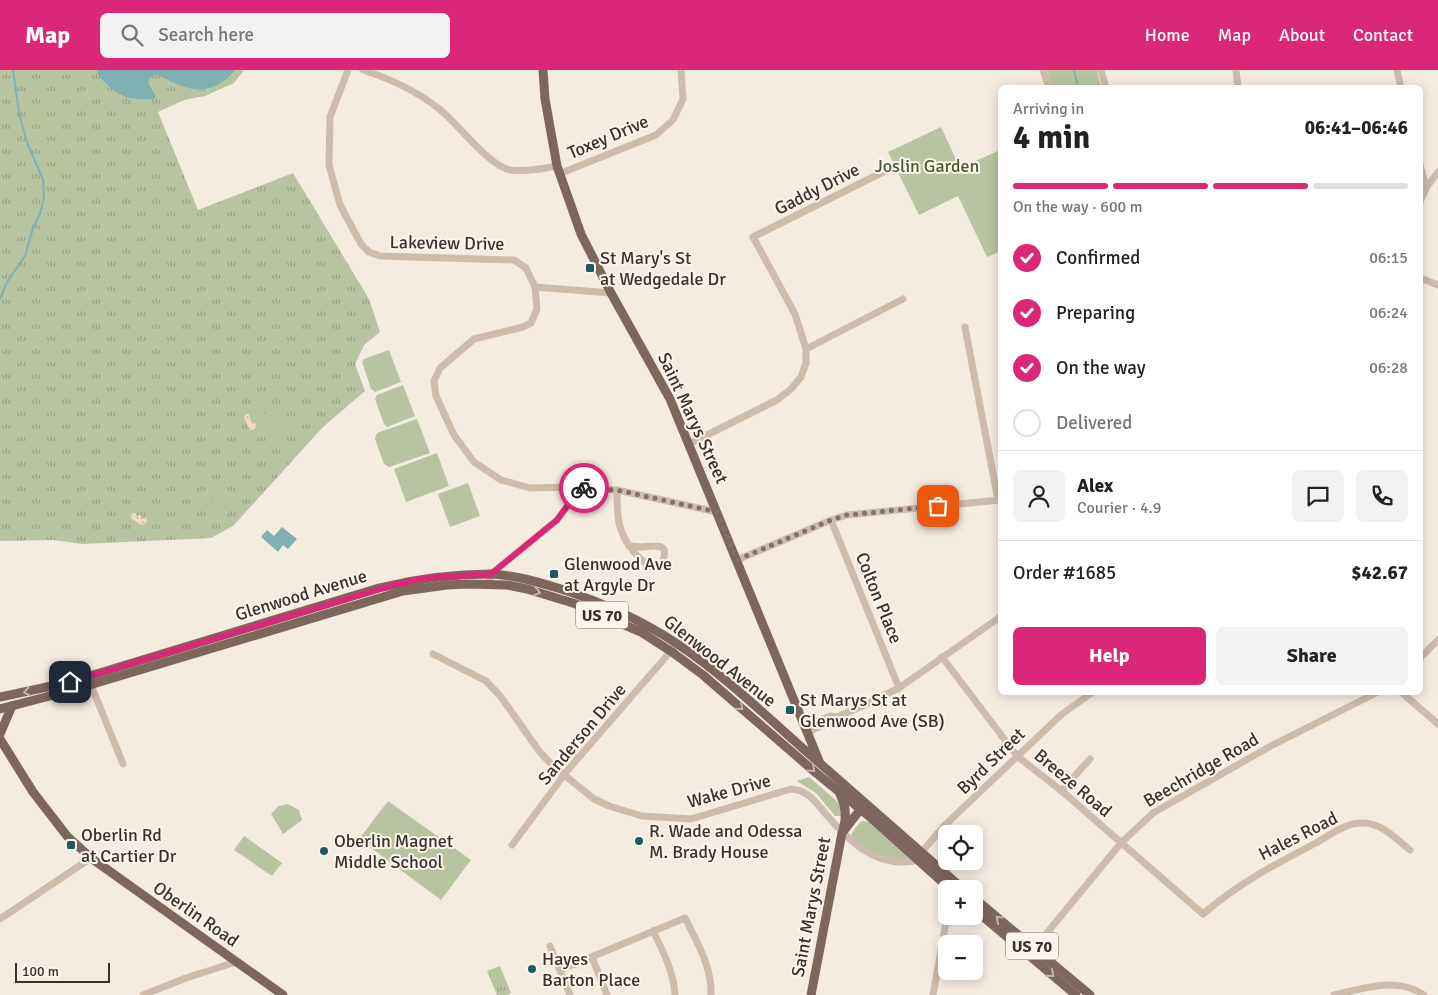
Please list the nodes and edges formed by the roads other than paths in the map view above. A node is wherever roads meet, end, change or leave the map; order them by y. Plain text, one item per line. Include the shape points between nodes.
1 (348, 70) edge
2 (363, 70) edge
3 (543, 70) edge
4 (682, 70) edge
5 (1043, 70) edge
6 (1101, 70) edge
7 (1236, 70) edge
8 (1397, 70) edge
9 (1048, 85) edge
10 (1105, 85) edge
11 (1238, 85) edge
12 (1400, 85) edge
13 (895, 166) dead end
14 (558, 170) junction
15 (1437, 174) edge
16 (1423, 176) edge
17 (1426, 188) junction
18 (1423, 195) edge
19 (1423, 279) edge
20 (1438, 285) edge
21 (535, 287) junction
22 (611, 293) junction
23 (903, 299) dead end
24 (965, 327) dead end
25 (806, 349) junction
26 (689, 444) junction
27 (572, 487) junction
28 (617, 490) junction
29 (998, 495) edge
30 (998, 500) edge
31 (717, 512) junction
32 (831, 520) junction
33 (629, 546) junction
34 (737, 560) junction
35 (490, 579) junction
36 (998, 617) edge
37 (1438, 640) edge
38 (675, 648) junction
39 (433, 654) dead end
40 (1423, 655) edge
41 (942, 657) junction
42 (91, 685) junction
43 (899, 688) junction
44 (1089, 695) edge
45 (1372, 695) edge
46 (1404, 695) edge
47 (0, 697) edge
48 (12, 706) junction
49 (0, 709) edge
50 (1438, 724) edge
51 (806, 729) junction
52 (0, 734) edge
53 (0, 739) edge
54 (792, 745) junction
55 (1017, 756) junction
56 (1090, 758) dead end
57 (123, 764) dead end
58 (820, 764) junction
59 (564, 776) junction
60 (839, 791) junction
61 (1062, 791) junction
62 (863, 807) junction
63 (842, 832) junction
64 (1121, 843) junction
65 (512, 845) dead end
66 (1410, 850) dead end
67 (919, 856) junction
68 (91, 858) junction
69 (948, 880) edge
70 (983, 905) edge
71 (1203, 914) joint
72 (983, 917) edge
73 (0, 919) edge
74 (945, 925) edge
75 (653, 931) junction
76 (550, 946) dead end
77 (1035, 948) junction
78 (1029, 956) junction
79 (592, 957) junction
80 (236, 962) junction
81 (560, 970) junction
82 (1066, 986) edge
83 (143, 995) edge
84 (284, 995) edge
85 (570, 995) edge
86 (607, 995) edge
87 (675, 995) edge
88 (711, 995) edge
89 (811, 995) edge
90 (933, 995) edge
91 (1076, 995) edge
92 (1090, 995) edge
93 (1334, 995) edge
94 (1424, 995) edge

1 - 21 street, Lakeview Drive via 330,117 329,165 340,205 361,244 368,252 380,256 514,260 526,268
2 - 14 street, Toxey Drive via 404,85 422,96 457,124 492,161 510,170
3 - 14 main road, Saint Marys Street
4 - 14 street, Toxey Drive via 682,99 673,120 656,135
5 - 9 street
6 - 10 street
7 - 11 street
8 - 12 street
13 - 25 street, Gaddy Drive via 753,238 792,308
14 - 22 main road, Saint Marys Street via 581,234
15 - 17 street
16 - 17 street
17 - 18 street
19 - 20 street
21 - 22 street
21 - 27 street, Lakeview Drive via 537,309 531,323 474,339 440,368 434,381 436,396 454,435 474,462 501,480 530,488
22 - 26 main road, Saint Marys Street via 670,399
23 - 25 street
24 - 29 street
25 - 26 street via 801,377 791,389 777,400
26 - 31 main road, Saint Marys Street
27 - 28 street, Lakeview Drive
27 - 35 street via 568,505 557,520
28 - 31 street, Lakeview Drive
28 - 33 street via 621,533
30 - 32 street via 847,515
31 - 34 main road, Saint Marys Street
32 - 34 street
32 - 43 street, Colton Place
33 - 33 street via 652,567 658,566 665,556 658,545
34 - 51 main road, Saint Marys Street
35 - 38 main road, Glenwood Avenue / US 70 via 534,581 610,607 648,626
35 - 42 main road, Glenwood Avenue / US 70 via 403,592
35 -> 47 main road, Glenwood Avenue / US 70 via 443,576 407,581 70,682
36 - 41 street
37 - 40 street
38 - 54 main road, Glenwood Avenue / US 70 via 712,670
38 - 59 street, Sanderson Drive
39 - 59 street, Wake Drive via 486,681 540,751
41 - 43 street
41 - 55 street, Breeze Road
42 - 48 main road, Glenwood Avenue / US 70
42 - 57 street
43 - 51 street
44 - 55 street, Byrd Street via 1062,714
45 - 64 street, Beechridge Road via 1170,802
46 - 50 street
48 - 49 main road, Glenwood Avenue / US 70
48 - 52 main road
51 - 54 main road
51 - 58 main road, Saint Marys Street
53 - 68 main road, Oberlin Road via 33,792 67,836
54 - 58 main road, Glenwood Avenue / US 70
54 -> 60 main road, Glenwood Avenue / US 70
55 - 61 street, Breeze Road
55 - 67 street, Byrd Street via 944,826
56 - 61 street
58 - 62 main road, Glenwood Avenue / US 70
59 - 63 street, Wake Drive via 609,806 666,819 691,819 791,789 801,790
59 - 65 street, Sanderson Drive
60 - 62 main road, Glenwood Avenue / US 70
60 - 63 main road via 845,809
61 - 64 street, Breeze Road
62 - 63 main road, Saint Marys Street
62 - 67 main road, Glenwood Avenue / US 70
63 - 67 street, Wake Drive via 859,848 877,858 912,862
63 - 89 main road, Saint Marys Street
64 - 71 street, Breeze Road
64 - 77 street, Beechridge Road
66 - 71 street, Hales Road via 1379,825 1361,823 1344,827 1266,868
67 - 69 main road, Glenwood Avenue / US 70
68 - 73 street
68 - 80 main road, Oberlin Road
77 -> 70 main road, US 70
72 - 78 main road, US 70
74 - 90 street
75 - 79 street
75 - 87 street via 675,984
75 - 88 street via 685,918 706,963
76 - 81 street
77 - 78 street, Beechridge Road
77 - 82 main road, US 70
78 -> 82 main road, US 70
79 - 81 street
79 - 86 street
80 - 83 street
80 - 84 main road, Oberlin Road
81 - 85 street
82 - 91 main road, US 70
82 - 92 main road, US 70
93 - 94 street via 1379,985 1400,985

